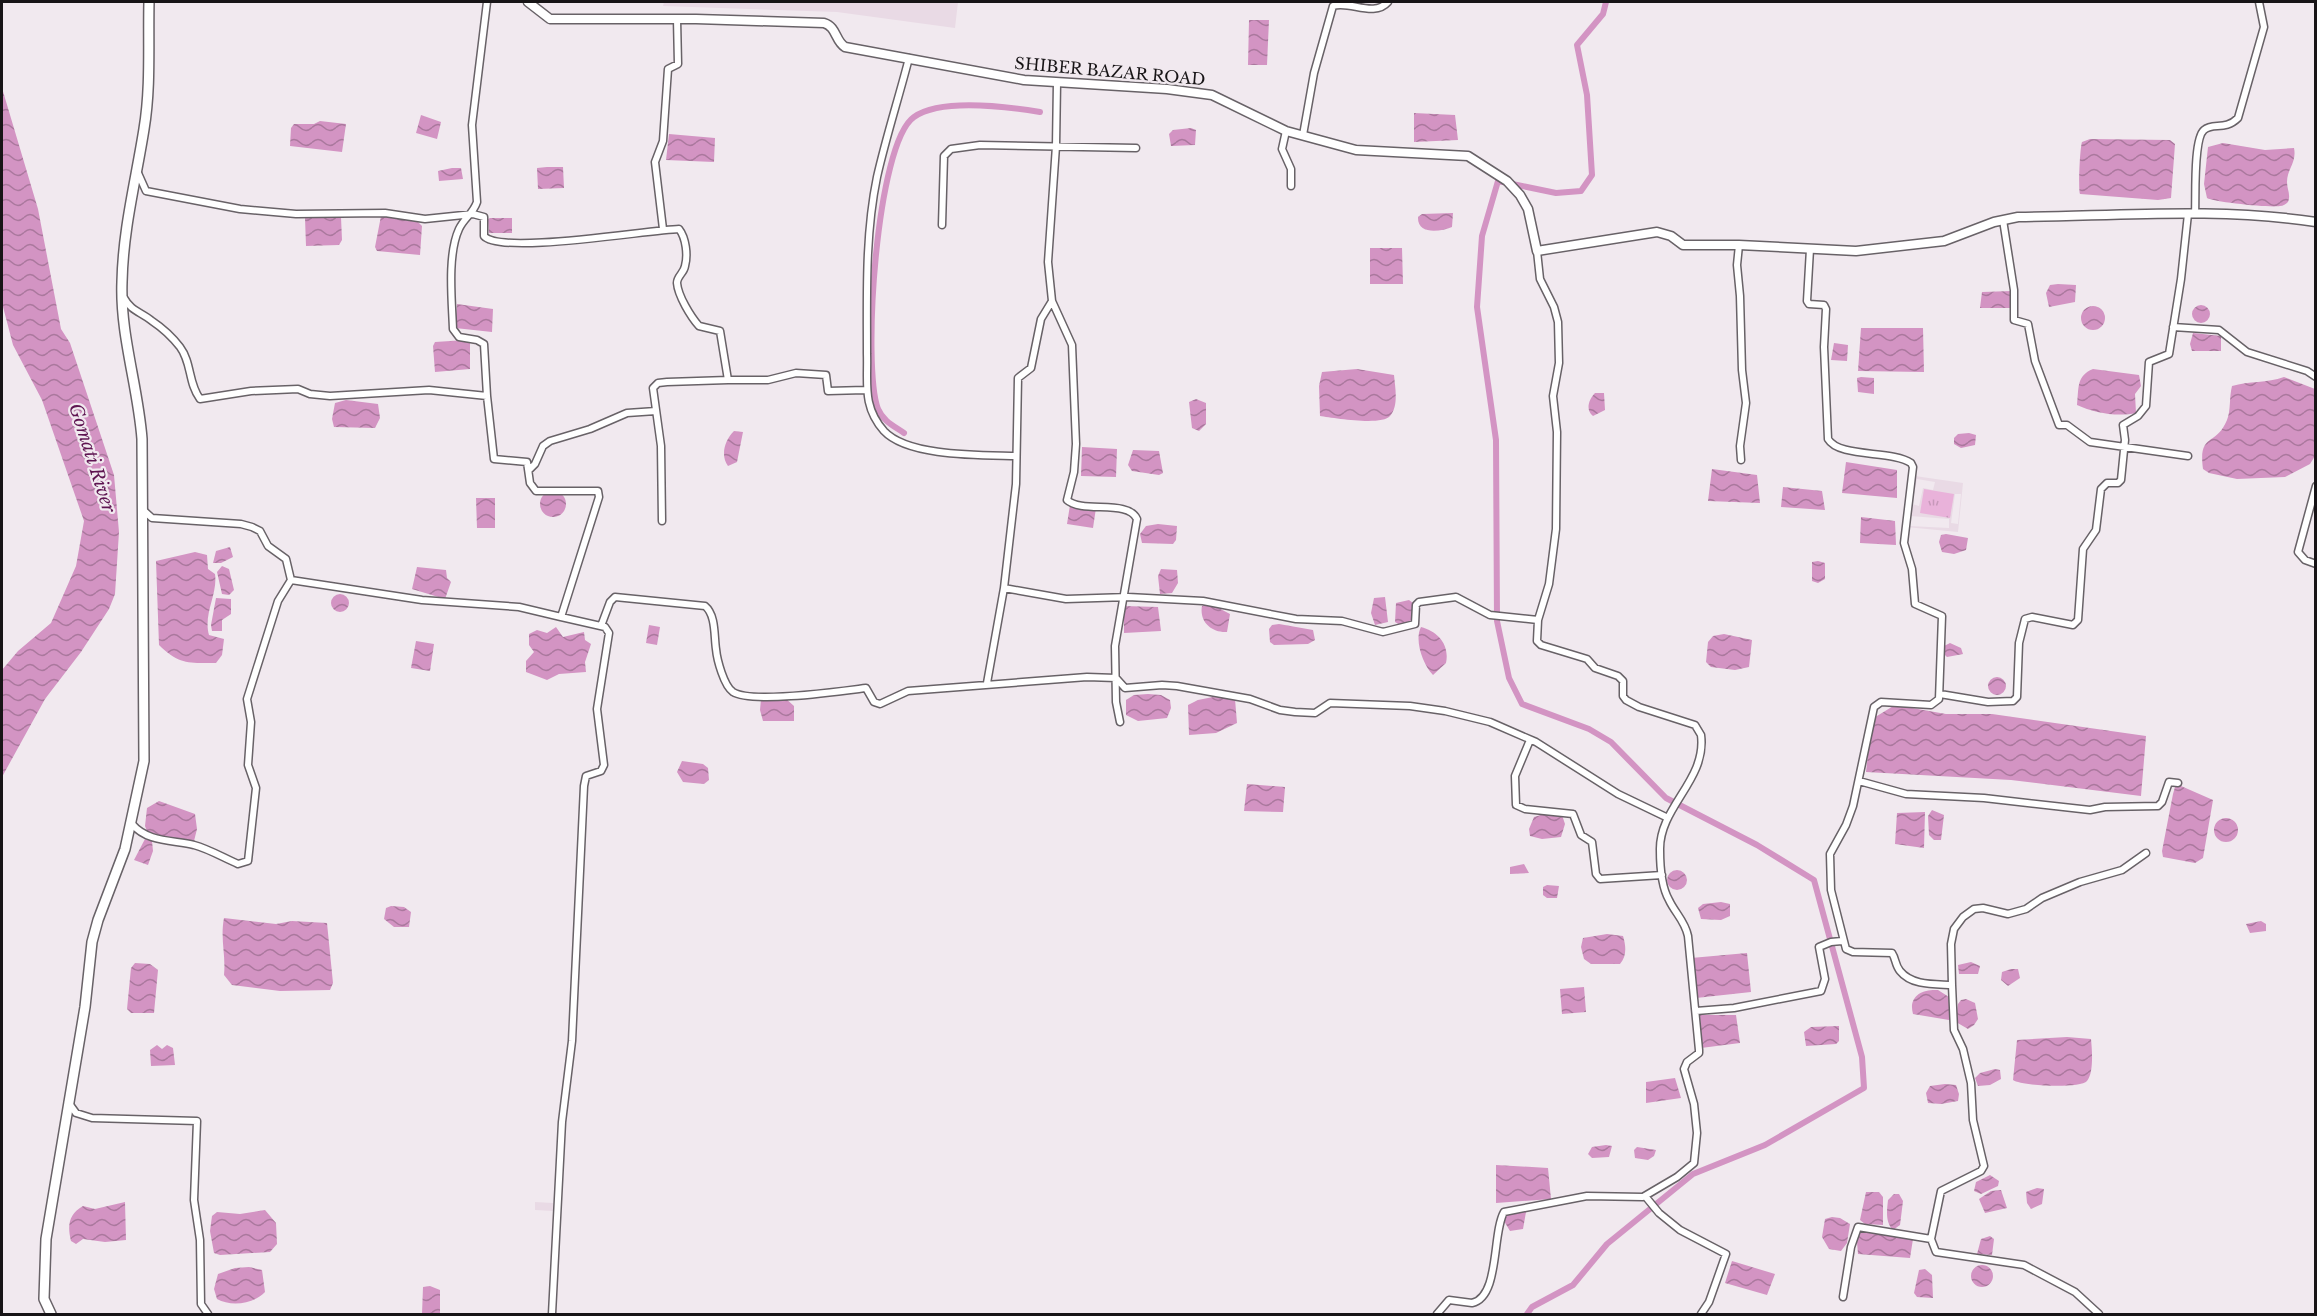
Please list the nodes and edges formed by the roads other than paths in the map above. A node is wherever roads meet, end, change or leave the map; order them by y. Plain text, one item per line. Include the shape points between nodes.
1 (149, 2) edge
2 (487, 2) edge
3 (528, 2) edge
4 (1388, 2) edge
5 (2259, 2) edge
6 (677, 19) junction
7 (909, 58) junction
8 (1057, 83) junction
9 (1286, 131) junction
10 (1303, 135) junction
11 (1056, 146) junction
12 (1136, 148) dead end
13 (137, 166) junction
14 (1291, 186) dead end
15 (473, 214) junction
16 (2192, 214) junction
17 (2003, 220) junction
18 (2316, 222) edge
19 (942, 225) dead end
20 (663, 229) junction
21 (1738, 244) junction
22 (1810, 249) junction
23 (1537, 251) junction
24 (122, 294) junction
25 (1052, 301) junction
26 (2173, 327) junction
27 (2316, 377) edge
28 (728, 380) junction
29 (865, 390) junction
30 (487, 396) junction
31 (656, 411) junction
32 (2124, 446) junction
33 (1016, 456) junction
34 (2188, 456) dead end
35 (1741, 460) dead end
36 (529, 470) junction
37 (2316, 486) edge
38 (140, 507) junction
39 (662, 521) dead end
40 (2316, 564) edge
41 (291, 580) junction
42 (1004, 588) junction
43 (1124, 597) junction
44 (561, 617) junction
45 (1538, 620) junction
46 (601, 626) junction
47 (1116, 678) junction
48 (987, 683) junction
49 (1940, 694) junction
50 (1120, 722) dead end
51 (1530, 740) junction
52 (1859, 781) junction
53 (2178, 783) dead end
54 (1668, 818) junction
55 (132, 824) junction
56 (2146, 853) dead end
57 (1662, 875) junction
58 (1842, 941) junction
59 (1952, 985) junction
60 (1696, 1011) junction
61 (68, 1101) junction
62 (1645, 1196) junction
63 (1931, 1239) junction
64 (1843, 1297) dead end
65 (51, 1314) edge
66 (208, 1314) edge
67 (552, 1314) edge
68 (1437, 1314) edge
69 (1701, 1314) edge
70 (2099, 1314) edge

1 - 13 main road via 148,94
2 - 15 street via 472,125 477,202
3 - 6 street, SHIBER BAZAR ROAD via 550,19
4 - 10 street via 1376,8 1343,2 1333,6 1314,73
5 - 16 street via 2264,27 2238,118 2228,126 2201,133
6 - 7 street, SHIBER BAZAR ROAD via 824,23 834,28 845,47
6 - 20 street via 678,64 668,69 663,141 655,162
7 - 8 street, SHIBER BAZAR ROAD
7 - 29 street via 877,177 865,315
8 - 9 street, SHIBER BAZAR ROAD via 1212,95
8 - 11 street
9 - 10 street, SHIBER BAZAR ROAD
9 - 14 street via 1282,149 1291,169
10 - 23 street, SHIBER BAZAR ROAD via 1356,150 1454,153 1473,158 1515,187 1525,202
11 - 12 street
11 - 19 street via 980,146 947,152
11 - 25 street via 1048,262
13 - 15 street via 146,191 240,209 296,214 385,213 425,219
13 - 24 main road via 127,223
15 - 20 street via 484,217 484,236 492,242 530,245
15 - 30 street via 463,221 455,241 453,329 459,337 484,344
16 - 17 street
16 - 18 street via 2287,217
16 - 26 street
17 - 22 street via 1934,243 1856,251
17 - 32 street via 2014,290 2014,320 2028,324 2035,361 2060,425 2067,425 2090,442
20 - 28 street via 682,232 686,259 678,290 699,326 720,331
21 - 22 street
21 - 23 street via 1683,245 1657,232
21 - 35 street via 1746,403
22 - 49 street via 1807,302 1827,309 1824,347 1828,439 1837,448 1910,461 1913,468 1905,550 1912,569 1915,604 1942,616
23 - 45 street via 1540,279 1558,322 1559,363 1553,396 1557,432 1556,529 1549,584
24 - 30 street via 135,313 152,320 179,346 189,363 193,387 200,399 298,389 330,396 429,390
24 - 38 main road via 142,440
25 - 33 street via 1041,319 1031,369 1018,378
25 - 43 street via 1072,345 1076,459 1066,500 1077,505 1129,510 1136,515 1138,523
26 - 27 street via 2219,330 2247,352
26 - 32 street via 2168,356 2149,362 2146,406 2123,425
28 - 29 street via 768,380 796,373 826,375 828,391
28 - 31 street via 658,383 653,388
29 - 33 street via 873,415 885,432 920,449 961,455
30 - 36 street via 494,459 522,460 529,464
31 - 36 street via 627,413 550,441
31 - 39 street via 661,446
32 - 34 street
32 - 49 street via 2121,480 2107,483 2101,489 2096,530 2083,549 2078,620 2073,625 2025,619 2019,643 2017,697 2013,701 1988,702
33 - 42 street
36 - 44 street via 530,483 536,491 599,492
37 - 40 street via 2298,552
38 - 41 street via 152,518 241,524 257,529 268,546 286,559
38 - 55 main road via 144,761
41 - 44 street via 422,600 519,607
41 - 55 street via 278,601 247,699 251,722 248,765 256,788 249,861 238,864 195,845 168,842 141,833
42 - 43 street via 1066,598
42 - 48 street
43 - 45 street via 1203,601 1296,619 1342,621 1383,632 1415,624 1417,603 1456,597 1490,615
43 - 47 street via 1115,646
44 - 46 street
45 - 54 street via 1537,641 1541,645 1587,659 1603,672 1618,676 1623,681 1623,696 1631,703 1696,726 1702,736 1695,776
46 - 48 street via 615,597 705,606 712,617 716,653 728,686 739,694 810,694 866,688 874,702 880,704 908,691
46 - 67 street via 608,628 609,633 597,709 604,765 602,771 588,774 584,786 572,1041 562,1122
47 - 48 street
47 - 50 street
47 - 51 street via 1125,688 1177,686 1250,699 1295,712 1315,713 1330,704 1410,706 1490,722
49 - 52 street via 1937,703 1931,705 1881,702 1874,707
51 - 54 street via 1618,794
51 - 57 street via 1515,776 1516,805 1573,814 1581,835 1592,842 1600,879
52 - 53 street via 1906,794 2090,810 2158,806 2169,782
52 - 58 street via 1846,825 1830,854
54 - 57 street via 1660,848
55 - 61 main road via 92,942
56 - 59 street via 2122,870 2080,882 2026,909 2008,914 1974,909 1954,929
57 - 60 street via 1669,900 1687,928
58 - 59 street via 1853,952 1892,953 1900,971 1920,983
58 - 60 street via 1819,947 1825,979 1821,991 1734,1008
59 - 63 street via 1954,1030 1971,1083 1973,1120 1984,1166 1941,1191
60 - 62 street via 1699,1053 1687,1062 1684,1075 1694,1104 1694,1163
61 - 65 main road via 46,1239 44,1299
61 - 66 street via 76,1113 92,1118 197,1121 194,1200 200,1240 201,1304
62 - 68 street via 1587,1197 1508,1210 1502,1214 1495,1264 1484,1296 1472,1304 1449,1300
62 - 69 street via 1680,1230 1726,1256
63 - 64 street via 1858,1227
63 - 70 street via 1936,1252 2024,1265 2075,1292

